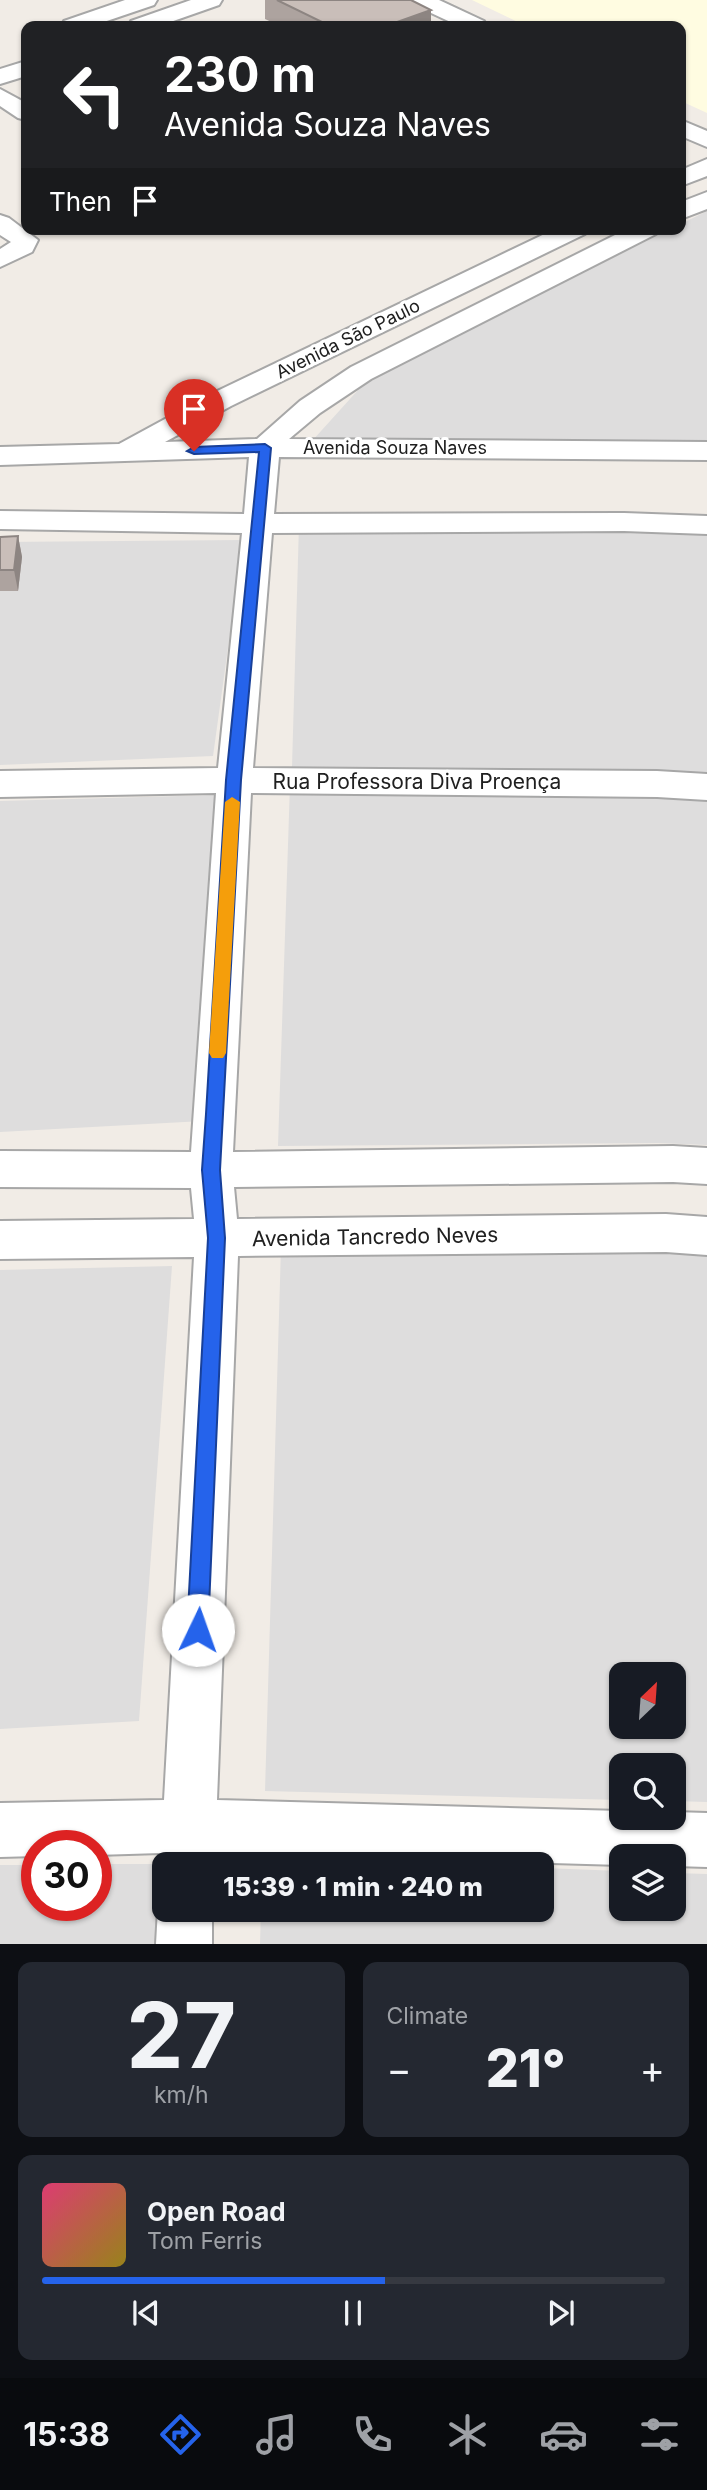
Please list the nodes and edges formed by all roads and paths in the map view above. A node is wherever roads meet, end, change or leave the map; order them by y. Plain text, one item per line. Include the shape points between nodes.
1 (146, 0) edge
2 (211, 0) edge
3 (422, 0) edge
4 (86, 21) edge
5 (153, 21) edge
6 (466, 21) edge
7 (21, 70) edge
8 (0, 77) edge
9 (0, 96) edge
10 (21, 110) edge
11 (686, 130) edge
12 (707, 140) edge
13 (707, 166) edge
14 (686, 176) edge
15 (707, 199) edge
16 (686, 210) edge
17 (0, 223) edge
18 (564, 235) edge
19 (635, 235) edge
20 (7, 256) edge
21 (265, 448) junction
22 (707, 451) edge
23 (122, 453) junction
24 (0, 456) edge
25 (0, 520) edge
26 (257, 524) junction
27 (707, 525) edge
28 (234, 780) junction
29 (0, 784) edge
30 (707, 787) edge
31 (707, 1166) edge
32 (0, 1169) edge
33 (211, 1170) junction
34 (707, 1236) edge
35 (216, 1238) junction
36 (0, 1240) edge
37 (0, 1830) edge
38 (707, 1840) edge
39 (187, 1845) edge
40 (185, 1922) edge
41 (184, 1944) edge

1 - 4 street
2 - 5 street
3 - 6 street
7 - 8 street
9 - 10 street
11 - 12 street
13 - 14 street
15 - 16 street
17 - 20 street via 25,240 23,247
18 - 23 street, Avenida São Paulo via 221,400
19 - 21 street, Avenida São Paulo via 361,373 283,426
21 - 22 street, Avenida Souza Naves
21 - 23 street, Avenida Souza Naves
21 - 26 street
23 - 24 street, Avenida Souza Naves
25 - 26 street
26 - 27 street
26 - 28 street
28 - 29 street, Rua Professora Diva Proença
28 - 30 street, Rua Professora Diva Proença
28 - 33 street
31 - 33 street
32 - 33 street
33 - 35 street
34 - 35 street, Avenida Tancredo Neves
35 - 36 street, Avenida Tancredo Neves
35 - 39 street
37 - 39 street
38 - 39 street
40 - 41 street

